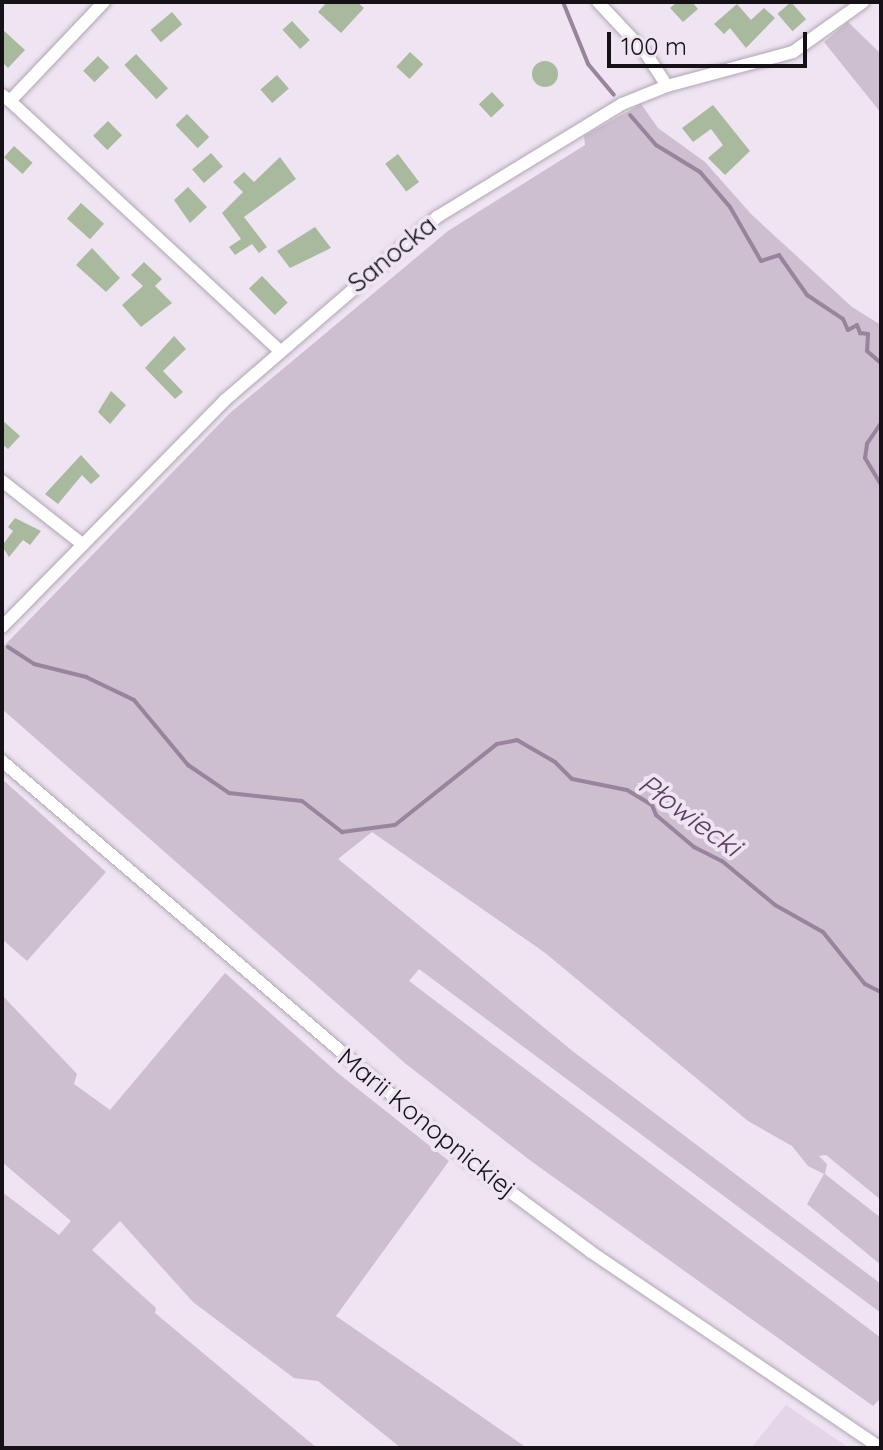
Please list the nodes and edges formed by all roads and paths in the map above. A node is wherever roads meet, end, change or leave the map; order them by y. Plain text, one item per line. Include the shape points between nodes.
1 (104, 2) edge
2 (598, 2) edge
3 (863, 2) edge
4 (667, 86) junction
5 (6, 98) edge
6 (279, 350) junction
7 (2, 481) edge
8 (82, 544) junction
9 (2, 627) edge
10 (2, 761) edge
11 (880, 1448) edge

1 - 5 street
2 - 4 street via 645,52
3 - 4 street, Sanocka via 793,52
4 - 6 street, Sanocka via 622,104 437,217
5 - 6 street
6 - 8 street, Sanocka
7 - 8 street
8 - 9 street, Sanocka
10 - 11 street, Marii Konopnickiej via 470,1162 591,1252

